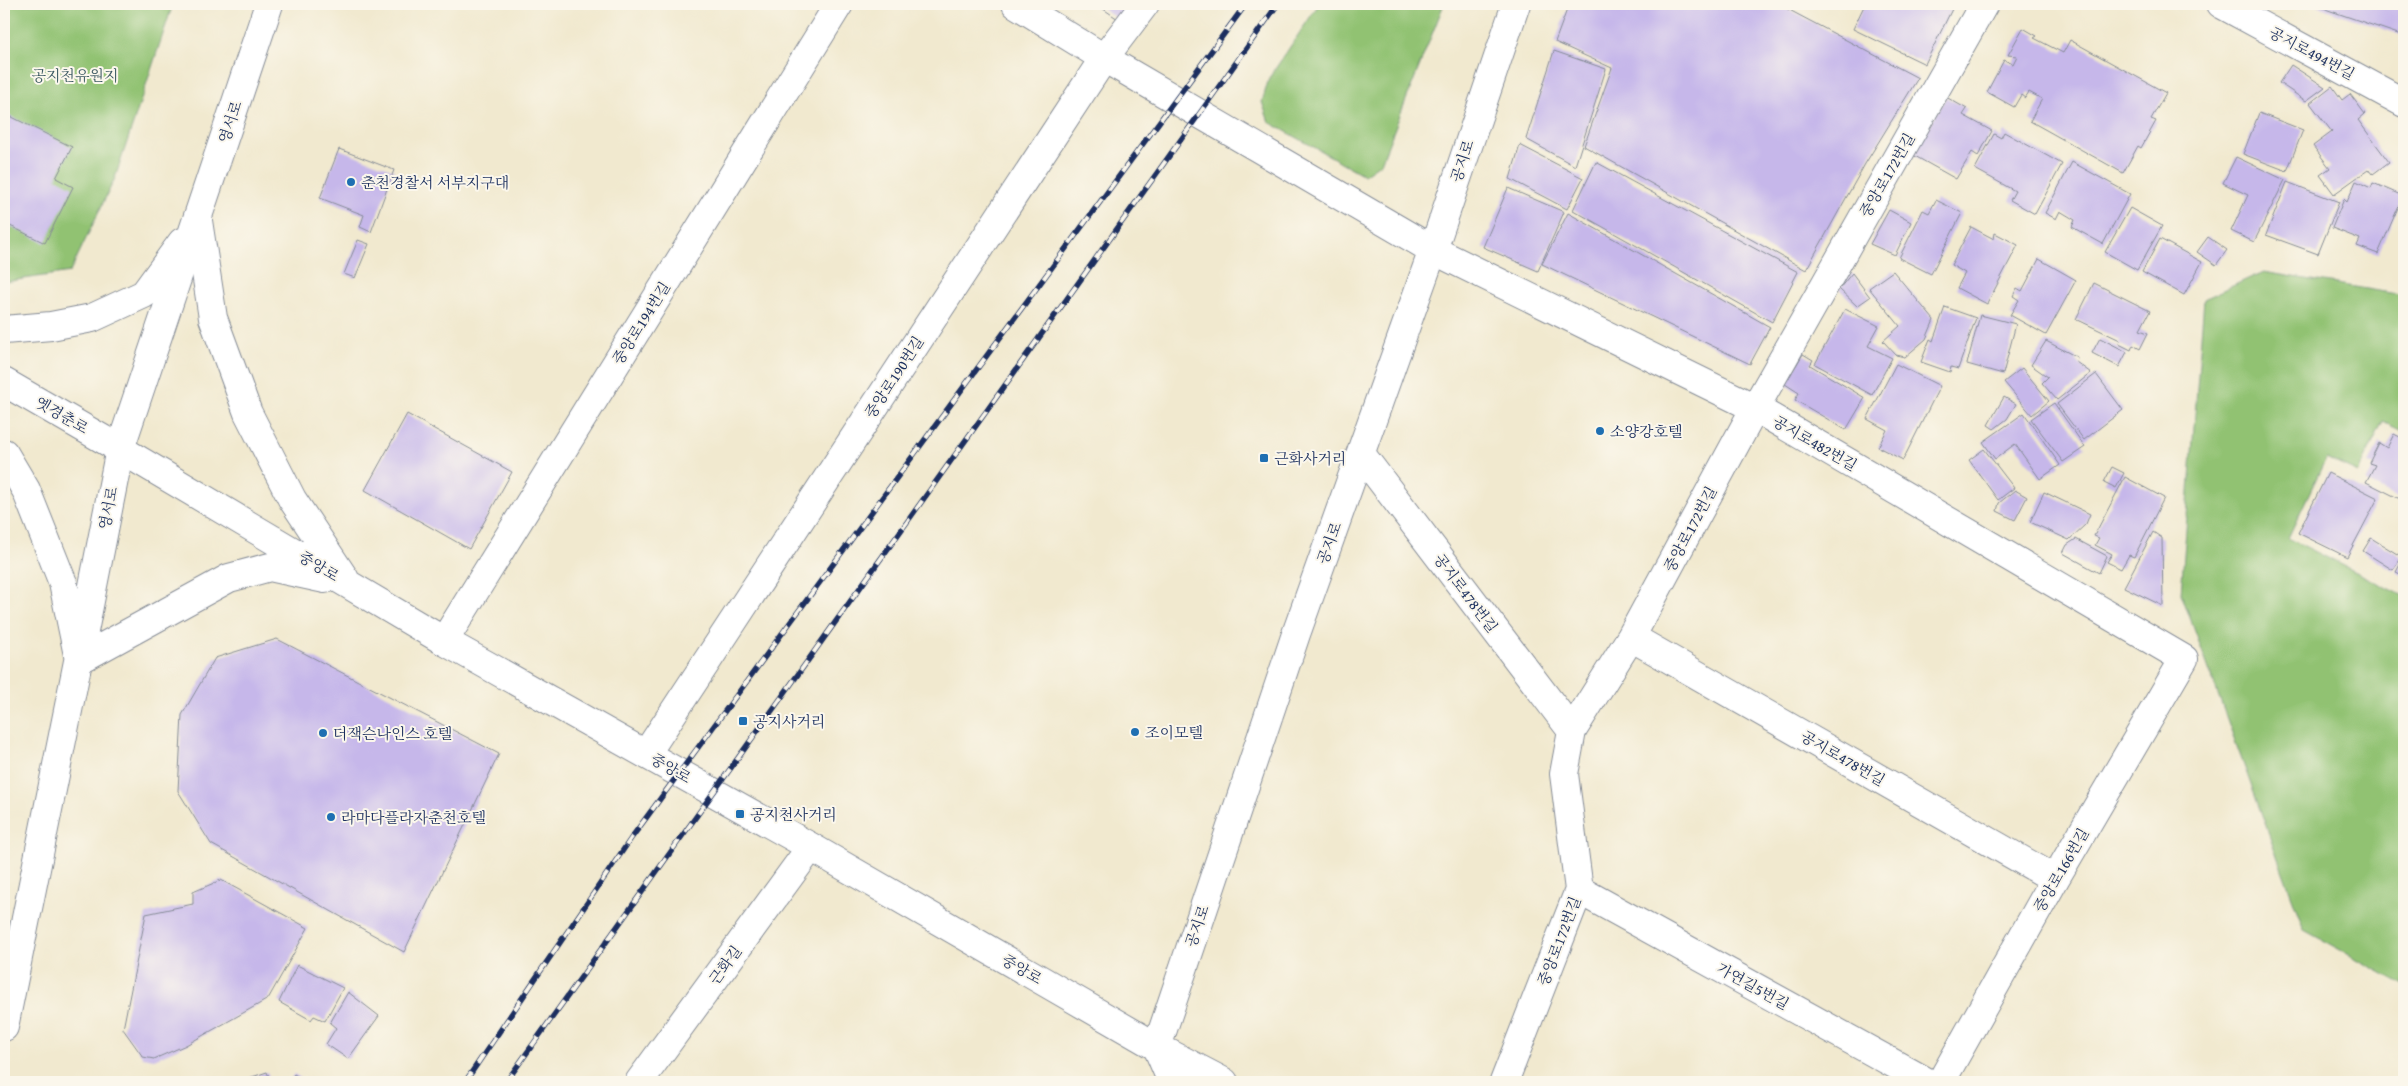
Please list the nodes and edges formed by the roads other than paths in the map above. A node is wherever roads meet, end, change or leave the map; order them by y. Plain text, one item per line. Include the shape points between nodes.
1 (269, 4) edge
2 (839, 4) edge
3 (1016, 4) edge
4 (1146, 4) edge
5 (1516, 4) edge
6 (1984, 4) edge
7 (2221, 4) edge
8 (1104, 58) junction
9 (2404, 103) edge
10 (198, 221) junction
11 (1433, 250) junction
12 (4, 330) edge
13 (4, 382) edge
14 (1755, 408) junction
15 (120, 449) junction
16 (4, 454) edge
17 (1361, 454) junction
18 (349, 584) junction
19 (1631, 637) junction
20 (444, 642) junction
21 (2184, 659) joint
22 (80, 660) junction
23 (1572, 732) junction
24 (646, 754) junction
25 (811, 847) junction
26 (2055, 879) junction
27 (1579, 890) junction
28 (4, 1027) edge
29 (1157, 1046) junction
30 (639, 1082) edge
31 (1172, 1082) edge
32 (1224, 1082) edge
33 (1504, 1082) edge
34 (1927, 1082) edge
35 (1941, 1082) edge

1 - 10 street, 영서로
2 - 20 street, 중앙로194번길
3 - 8 street, 공지로482번길
4 - 8 street, 중앙로190번길
5 - 11 street, 공지로
6 - 14 street, 중앙로172번길
7 - 9 street, 공지로494번길
8 - 11 street, 공지로482번길
8 - 24 street, 중앙로190번길
10 - 12 street via 144,294 92,318
10 - 15 street, 영서로
10 - 18 street via 213,318 248,413 292,499
11 - 14 street, 공지로482번길
11 - 17 street, 공지로
13 - 15 street, 옛경춘로
14 - 19 street, 중앙로172번길
14 - 21 street, 공지로482번길
15 - 18 street, 중앙로
15 - 22 street, 영서로
16 - 22 street via 26,490 63,583
17 - 23 street, 공지로478번길
17 - 29 street, 공지로 via 1296,634
18 - 20 street, 중앙로
18 - 22 street via 270,567 230,578
19 - 23 street, 중앙로172번길
19 - 26 street, 공지로478번길
20 - 24 street, 중앙로
21 - 26 street, 중앙로166번길
22 - 28 street, 영서로
23 - 27 street, 중앙로172번길 via 1564,774
24 - 25 street, 중앙로
25 - 29 street, 중앙로
25 - 30 street, 근화길
26 - 35 street, 중앙로166번길
27 - 33 street, 중앙로172번길
27 - 34 street, 가연길5번길
29 - 31 street
29 - 32 street, 중앙로

